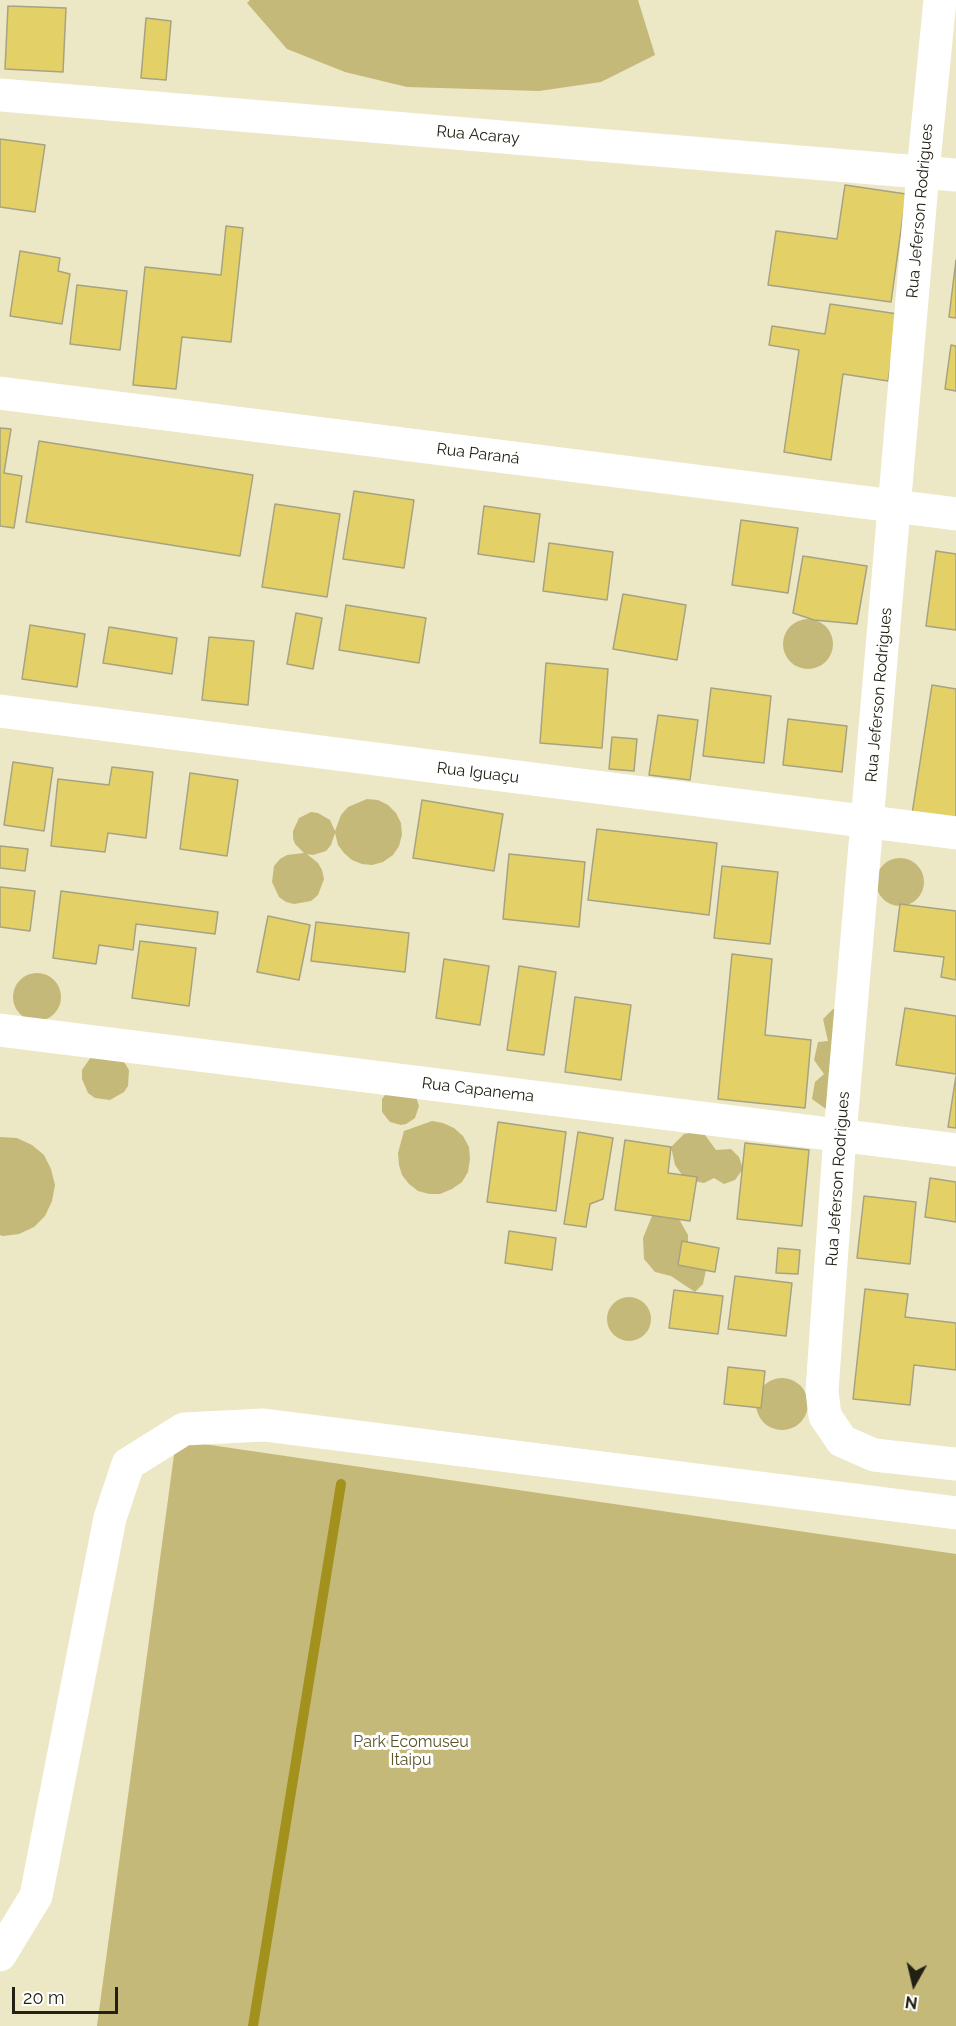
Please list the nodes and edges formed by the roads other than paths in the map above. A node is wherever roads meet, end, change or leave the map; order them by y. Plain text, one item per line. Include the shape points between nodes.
1 (940, 0) edge
2 (0, 95) edge
3 (923, 172) junction
4 (956, 175) edge
5 (0, 393) edge
6 (896, 507) junction
7 (956, 514) edge
8 (0, 711) edge
9 (867, 823) junction
10 (956, 833) edge
11 (0, 1030) edge
12 (840, 1135) junction
13 (956, 1150) edge
14 (956, 1464) edge
15 (956, 1513) edge
16 (0, 1955) edge

1 - 3 street, Rua Jeferson Rodrigues
2 - 3 street, Rua Acaray
3 - 4 street, Rua Acaray
3 - 6 street, Rua Jeferson Rodrigues
5 - 6 street, Rua Paraná
6 - 7 street, Rua Paraná
6 - 9 street, Rua Jeferson Rodrigues
8 - 9 street, Rua Iguaçu
9 - 10 street, Rua Iguaçu
9 - 12 street, Rua Jeferson Rodrigues
11 - 12 street, Rua Capanema
12 - 13 street, Rua Capanema
12 - 14 street, Rua Jeferson Rodrigues via 822,1391 825,1416 842,1441 874,1455
15 - 16 street via 264,1425 184,1429 128,1464 111,1518 36,1896

